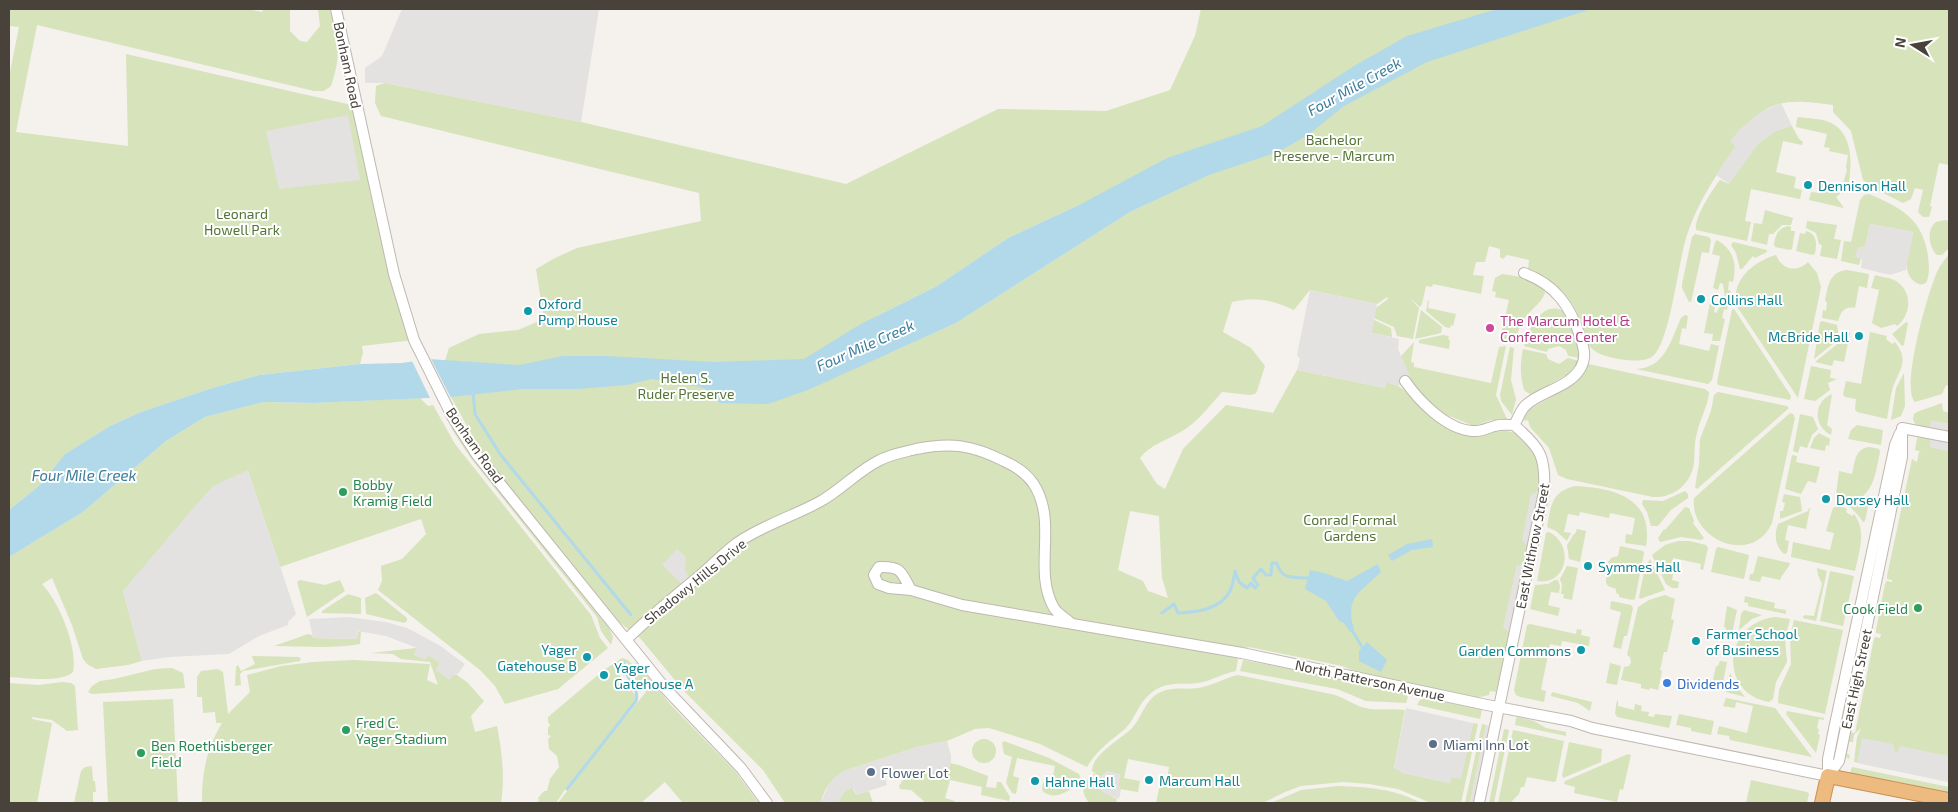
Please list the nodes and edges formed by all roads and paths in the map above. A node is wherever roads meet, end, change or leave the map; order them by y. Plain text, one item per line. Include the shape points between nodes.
1 (336, 9) edge
2 (1524, 273) dead end
3 (1405, 381) dead end
4 (1514, 425) junction
5 (1949, 437) edge
6 (911, 590) dead end
7 (1072, 623) junction
8 (626, 640) junction
9 (1500, 707) junction
10 (1828, 776) junction
11 (1949, 800) edge
12 (767, 803) edge
13 (1479, 803) edge
14 (1822, 803) edge

1 - 8 street, Bonham Road via 394,274 414,340 446,404 478,454
2 - 4 street via 1556,293 1574,316 1585,348 1584,360 1574,377 1525,405
3 - 4 street via 1423,404 1466,430 1481,431
4 - 9 street, East Withrow Street via 1540,451 1546,470
5 - 10 street, East High Street via 1902,428 1895,445 1834,729
6 - 7 street, North Patterson Avenue via 962,605
7 - 8 street, Shadowy Hills Drive via 1058,613 1051,601 1046,580 1045,510 1030,478 991,454 958,445 942,445 881,459 833,494 738,542
7 - 9 street, North Patterson Avenue via 1242,653
8 - 12 street, Bonham Road via 665,688 741,768
9 - 10 street, North Patterson Avenue
9 - 13 street, East Withrow Street
10 - 11 highway
10 - 14 highway, East High Street

